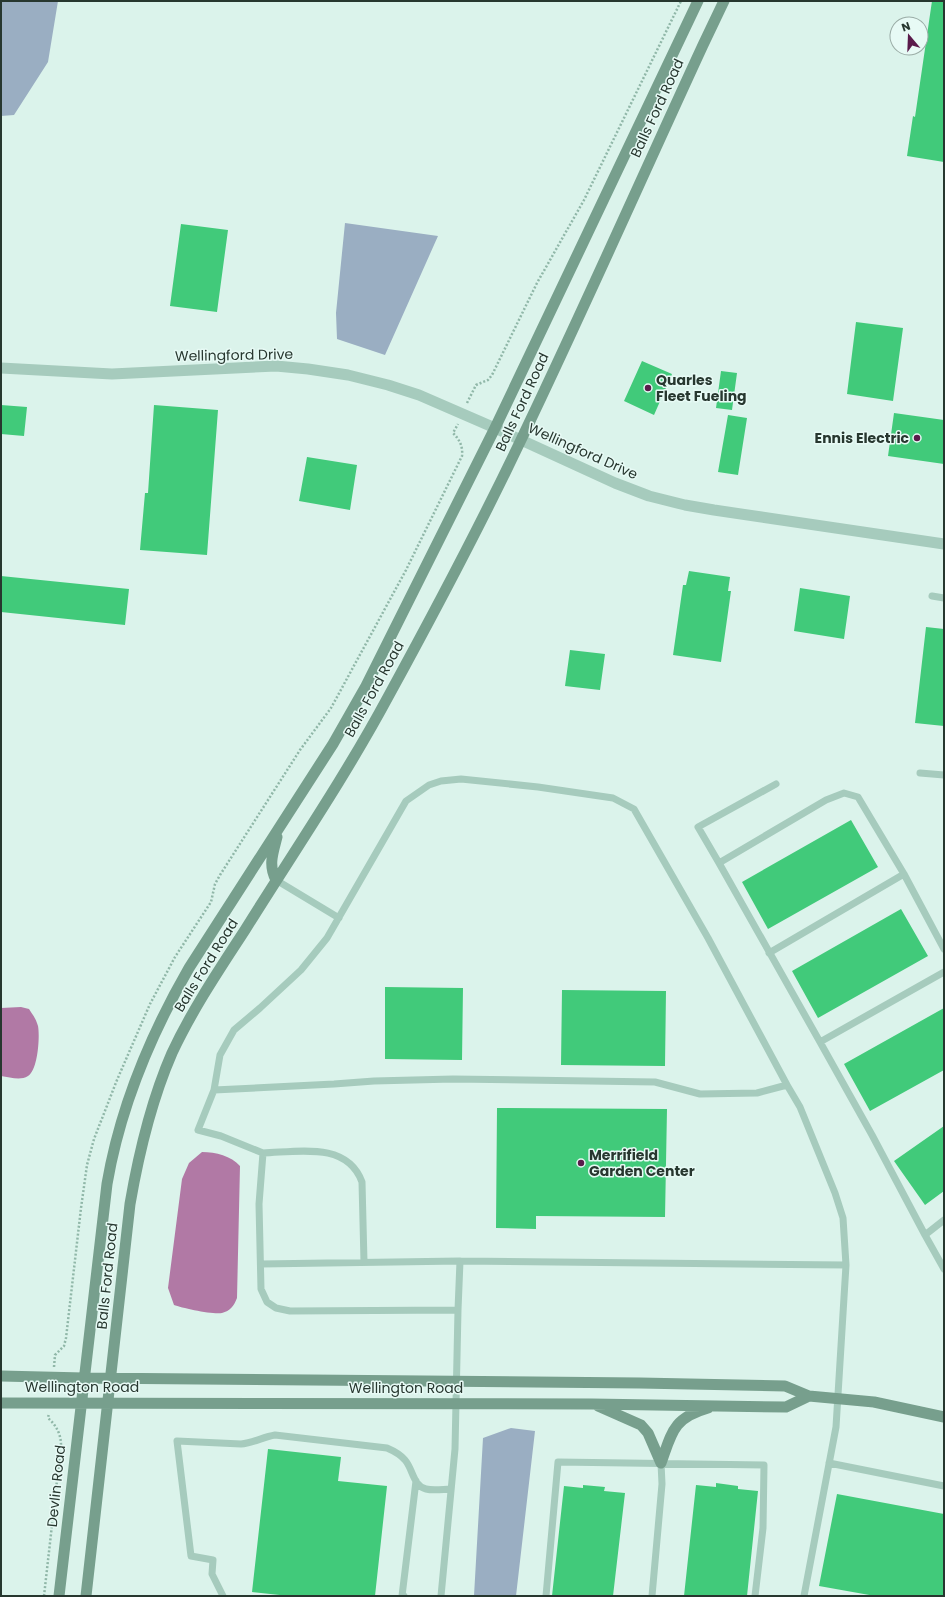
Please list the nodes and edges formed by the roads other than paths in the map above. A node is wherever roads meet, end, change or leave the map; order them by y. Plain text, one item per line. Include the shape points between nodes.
1 (698, 1) edge
2 (724, 1) edge
3 (1, 368) edge
4 (495, 428) junction
5 (521, 440) junction
6 (944, 544) edge
7 (932, 596) dead end
8 (944, 598) edge
9 (920, 773) dead end
10 (944, 775) edge
11 (776, 784) dead end
12 (280, 827) junction
13 (719, 863) junction
14 (904, 874) junction
15 (276, 880) junction
16 (339, 918) junction
17 (944, 949) edge
18 (769, 953) junction
19 (944, 972) edge
20 (820, 1042) junction
21 (787, 1085) junction
22 (214, 1090) junction
23 (263, 1153) junction
24 (944, 1220) edge
25 (925, 1235) junction
26 (460, 1261) junction
27 (364, 1262) junction
28 (261, 1264) junction
29 (846, 1266) junction
30 (944, 1269) edge
31 (458, 1310) junction
32 (1, 1376) edge
33 (84, 1378) junction
34 (111, 1379) junction
35 (456, 1381) junction
36 (809, 1396) junction
37 (838, 1398) junction
38 (80, 1402) junction
39 (108, 1402) junction
40 (1, 1403) edge
41 (456, 1403) junction
42 (592, 1404) junction
43 (718, 1405) junction
44 (944, 1417) edge
45 (661, 1463) junction
46 (829, 1463) junction
47 (416, 1481) junction
48 (944, 1486) edge
49 (452, 1490) junction
50 (59, 1596) edge
51 (86, 1596) edge
52 (223, 1596) edge
53 (402, 1596) edge
54 (441, 1596) edge
55 (546, 1596) edge
56 (652, 1596) edge
57 (756, 1596) edge
58 (804, 1596) edge

1 - 4 main road, Balls Ford Road
2 - 5 main road, Balls Ford Road
3 - 4 street, Wellingford Drive via 112,374 276,366 308,369 388,385 419,395
4 - 5 street, Wellingford Drive
4 - 12 main road, Balls Ford Road via 366,686 334,744
5 - 6 street, Wellingford Drive via 615,483 649,496 685,505
5 - 15 main road, Balls Ford Road via 371,728
7 - 8 lane
9 - 10 lane
11 - 13 lane via 698,826
12 - 15 main road via 271,861
12 - 33 main road, Balls Ford Road via 177,988 136,1081 115,1148 107,1184
13 - 14 lane via 826,800 844,793 858,796
13 - 18 lane
14 - 17 lane
14 - 18 lane
15 - 16 lane
15 - 34 main road, Balls Ford Road via 186,1025 156,1096 136,1167 130,1204
16 - 21 lane via 406,801 429,785 461,779 613,798 634,808
16 - 22 lane via 327,938 301,970 234,1030 220,1055
18 - 20 lane
19 - 20 lane
20 - 25 lane
21 - 22 lane via 757,1093 700,1094 655,1082 453,1079
21 - 29 lane via 800,1107 843,1218
22 - 23 lane via 198,1130 221,1136
23 - 27 lane via 331,1153 349,1162 359,1173 362,1182
23 - 28 lane via 260,1204
24 - 25 lane
25 - 30 lane
26 - 27 lane
26 - 29 lane
26 - 31 lane
27 - 28 lane
28 - 31 lane via 261,1289 267,1302 276,1308 290,1311
29 - 37 lane
31 - 35 lane
32 - 33 main road, Wellington Road
33 - 34 main road, Wellington Road
33 - 38 main road, Devlin Road
34 - 35 main road, Wellington Road
34 - 39 main road, Balls Ford Road
35 - 36 main road, Wellington Road via 785,1386
35 - 41 lane
36 - 37 main road, Wellington Road
36 - 43 main road, Wellington Road via 786,1407
37 - 44 main road, Wellington Road via 898,1406
37 - 46 lane
38 - 39 main road, Wellington Road
38 - 40 main road, Wellington Road
38 - 50 main road, Devlin Road
39 - 41 main road, Wellington Road
39 - 51 main road
41 - 42 main road, Wellington Road
41 - 49 lane
42 - 43 main road, Wellington Road
42 - 45 main road via 641,1425 648,1433
43 - 45 main road via 692,1413 678,1424
45 - 55 lane via 558,1462
45 - 56 lane via 662,1484
45 - 57 lane via 764,1464 763,1528
46 - 48 lane
46 - 58 lane
47 - 49 lane via 420,1487 427,1489
47 - 52 lane via 404,1458 387,1448 275,1435 241,1444 177,1441 191,1556 213,1560 212,1574
47 - 53 lane
49 - 54 lane

